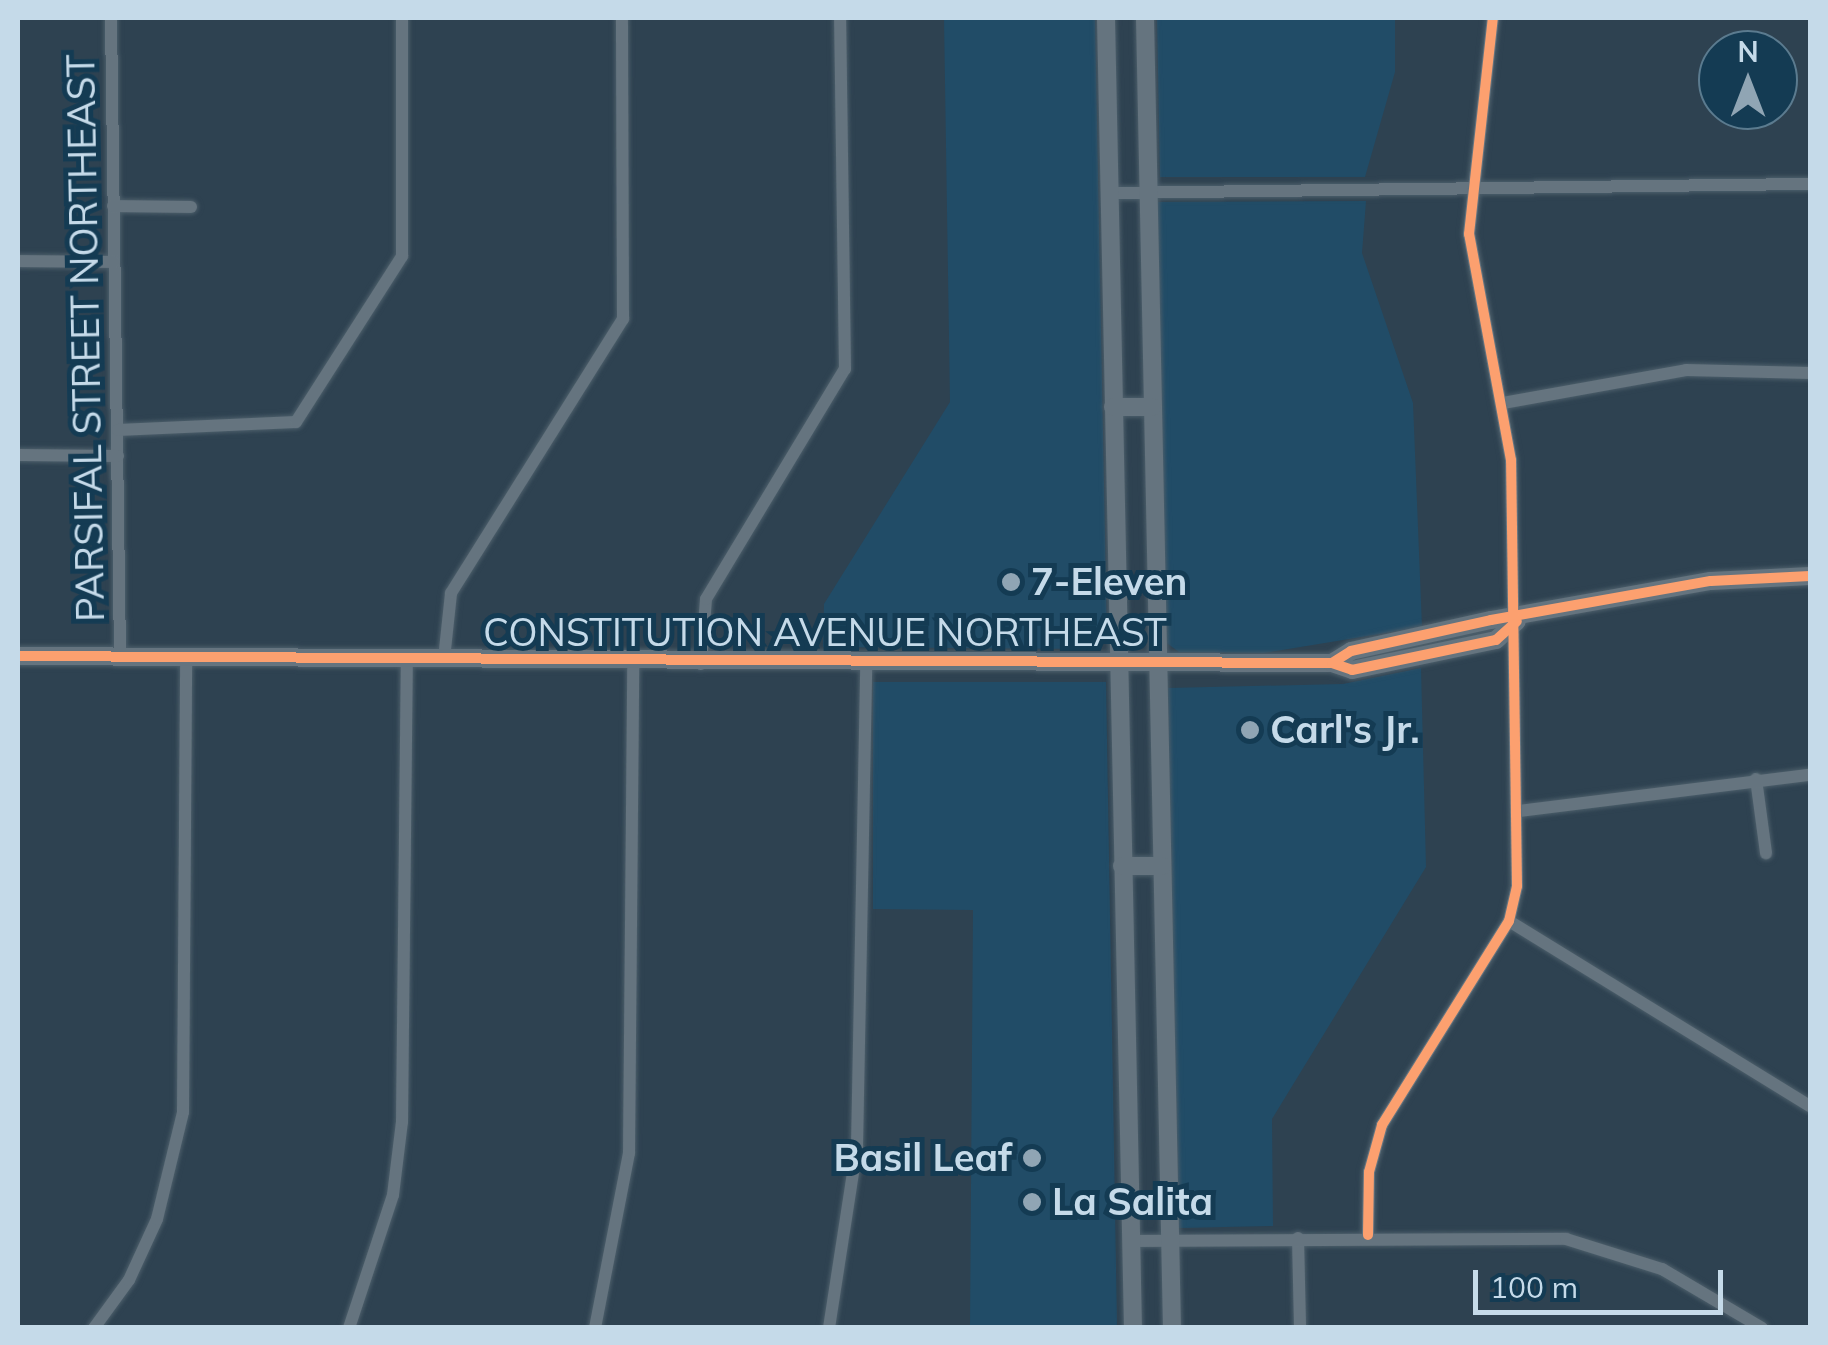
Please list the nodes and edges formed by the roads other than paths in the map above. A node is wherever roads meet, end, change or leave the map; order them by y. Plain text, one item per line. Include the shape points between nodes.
1 (111, 18) edge
2 (402, 18) edge
3 (622, 18) edge
4 (840, 18) edge
5 (1106, 18) edge
6 (1144, 18) edge
7 (1493, 18) edge
8 (1810, 184) edge
9 (1471, 191) junction
10 (1109, 193) junction
11 (1148, 194) junction
12 (114, 206) junction
13 (190, 207) dead end
14 (18, 261) edge
15 (114, 262) junction
16 (1810, 373) edge
17 (1502, 403) junction
18 (1113, 407) junction
19 (1152, 407) junction
20 (118, 430) junction
21 (18, 456) edge
22 (118, 456) junction
23 (1810, 576) edge
24 (1517, 621) junction
25 (18, 656) edge
26 (120, 657) junction
27 (186, 658) junction
28 (406, 659) junction
29 (444, 660) junction
30 (634, 662) junction
31 (702, 664) junction
32 (866, 666) junction
33 (1118, 666) junction
34 (1157, 666) junction
35 (1810, 774) edge
36 (1756, 779) junction
37 (1519, 811) junction
38 (1766, 853) dead end
39 (1122, 866) junction
40 (1162, 866) junction
41 (1509, 920) junction
42 (1810, 1106) edge
43 (1368, 1236) junction
44 (1298, 1238) junction
45 (1171, 1240) junction
46 (1132, 1241) junction
47 (94, 1328) edge
48 (348, 1328) edge
49 (595, 1328) edge
50 (829, 1328) edge
51 (1133, 1328) edge
52 (1172, 1328) edge
53 (1300, 1328) edge
54 (1762, 1328) edge

1 - 12 street, PARSIFAL STREET NORTHEAST
2 - 20 street via 402,256 296,422
3 - 29 street via 628,299 451,593
4 - 31 street via 844,368 706,599
5 - 10 main road
6 - 11 main road
7 - 9 street
8 - 9 street via 1608,181
9 - 11 street
9 - 17 street via 1472,273
10 - 11 street
10 - 18 main road
11 - 19 main road
12 - 13 street
12 - 15 street, PARSIFAL STREET NORTHEAST
14 - 15 street
15 - 20 street, PARSIFAL STREET NORTHEAST
16 - 17 street via 1686,370
17 - 24 street
18 - 19 main road
18 - 33 main road
19 - 34 main road
20 - 22 street, PARSIFAL STREET NORTHEAST
21 - 22 street
22 - 26 street, PARSIFAL STREET NORTHEAST
23 - 24 main road, CONSTITUTION AVENUE NORTHEAST via 1711,581
24 - 34 main road, CONSTITUTION AVENUE NORTHEAST via 1496,640 1352,670 1332,663
24 - 37 street
25 - 26 main road, CONSTITUTION AVENUE NORTHEAST
26 - 27 main road, CONSTITUTION AVENUE NORTHEAST
27 - 28 main road, CONSTITUTION AVENUE NORTHEAST
27 - 47 street via 183,1112 157,1218 129,1280
28 - 29 main road, CONSTITUTION AVENUE NORTHEAST
28 - 48 street via 402,1122 393,1194
29 - 30 main road, CONSTITUTION AVENUE NORTHEAST
30 - 31 main road, CONSTITUTION AVENUE NORTHEAST
30 - 49 street via 629,1153
31 - 32 main road, CONSTITUTION AVENUE NORTHEAST
32 - 33 main road, CONSTITUTION AVENUE NORTHEAST
32 - 50 street via 858,1147
33 - 34 main road, CONSTITUTION AVENUE NORTHEAST
33 - 39 main road
34 - 40 main road
35 - 36 street
36 - 37 street via 1597,806
36 - 38 street
37 - 41 street
39 - 40 main road
39 - 46 main road
40 - 45 main road
41 - 42 street
41 - 43 street via 1382,1125 1369,1172
43 - 44 street
43 - 54 street via 1566,1239 1662,1269
44 - 45 street
44 - 53 street
45 - 46 street
45 - 52 main road
46 - 51 main road

